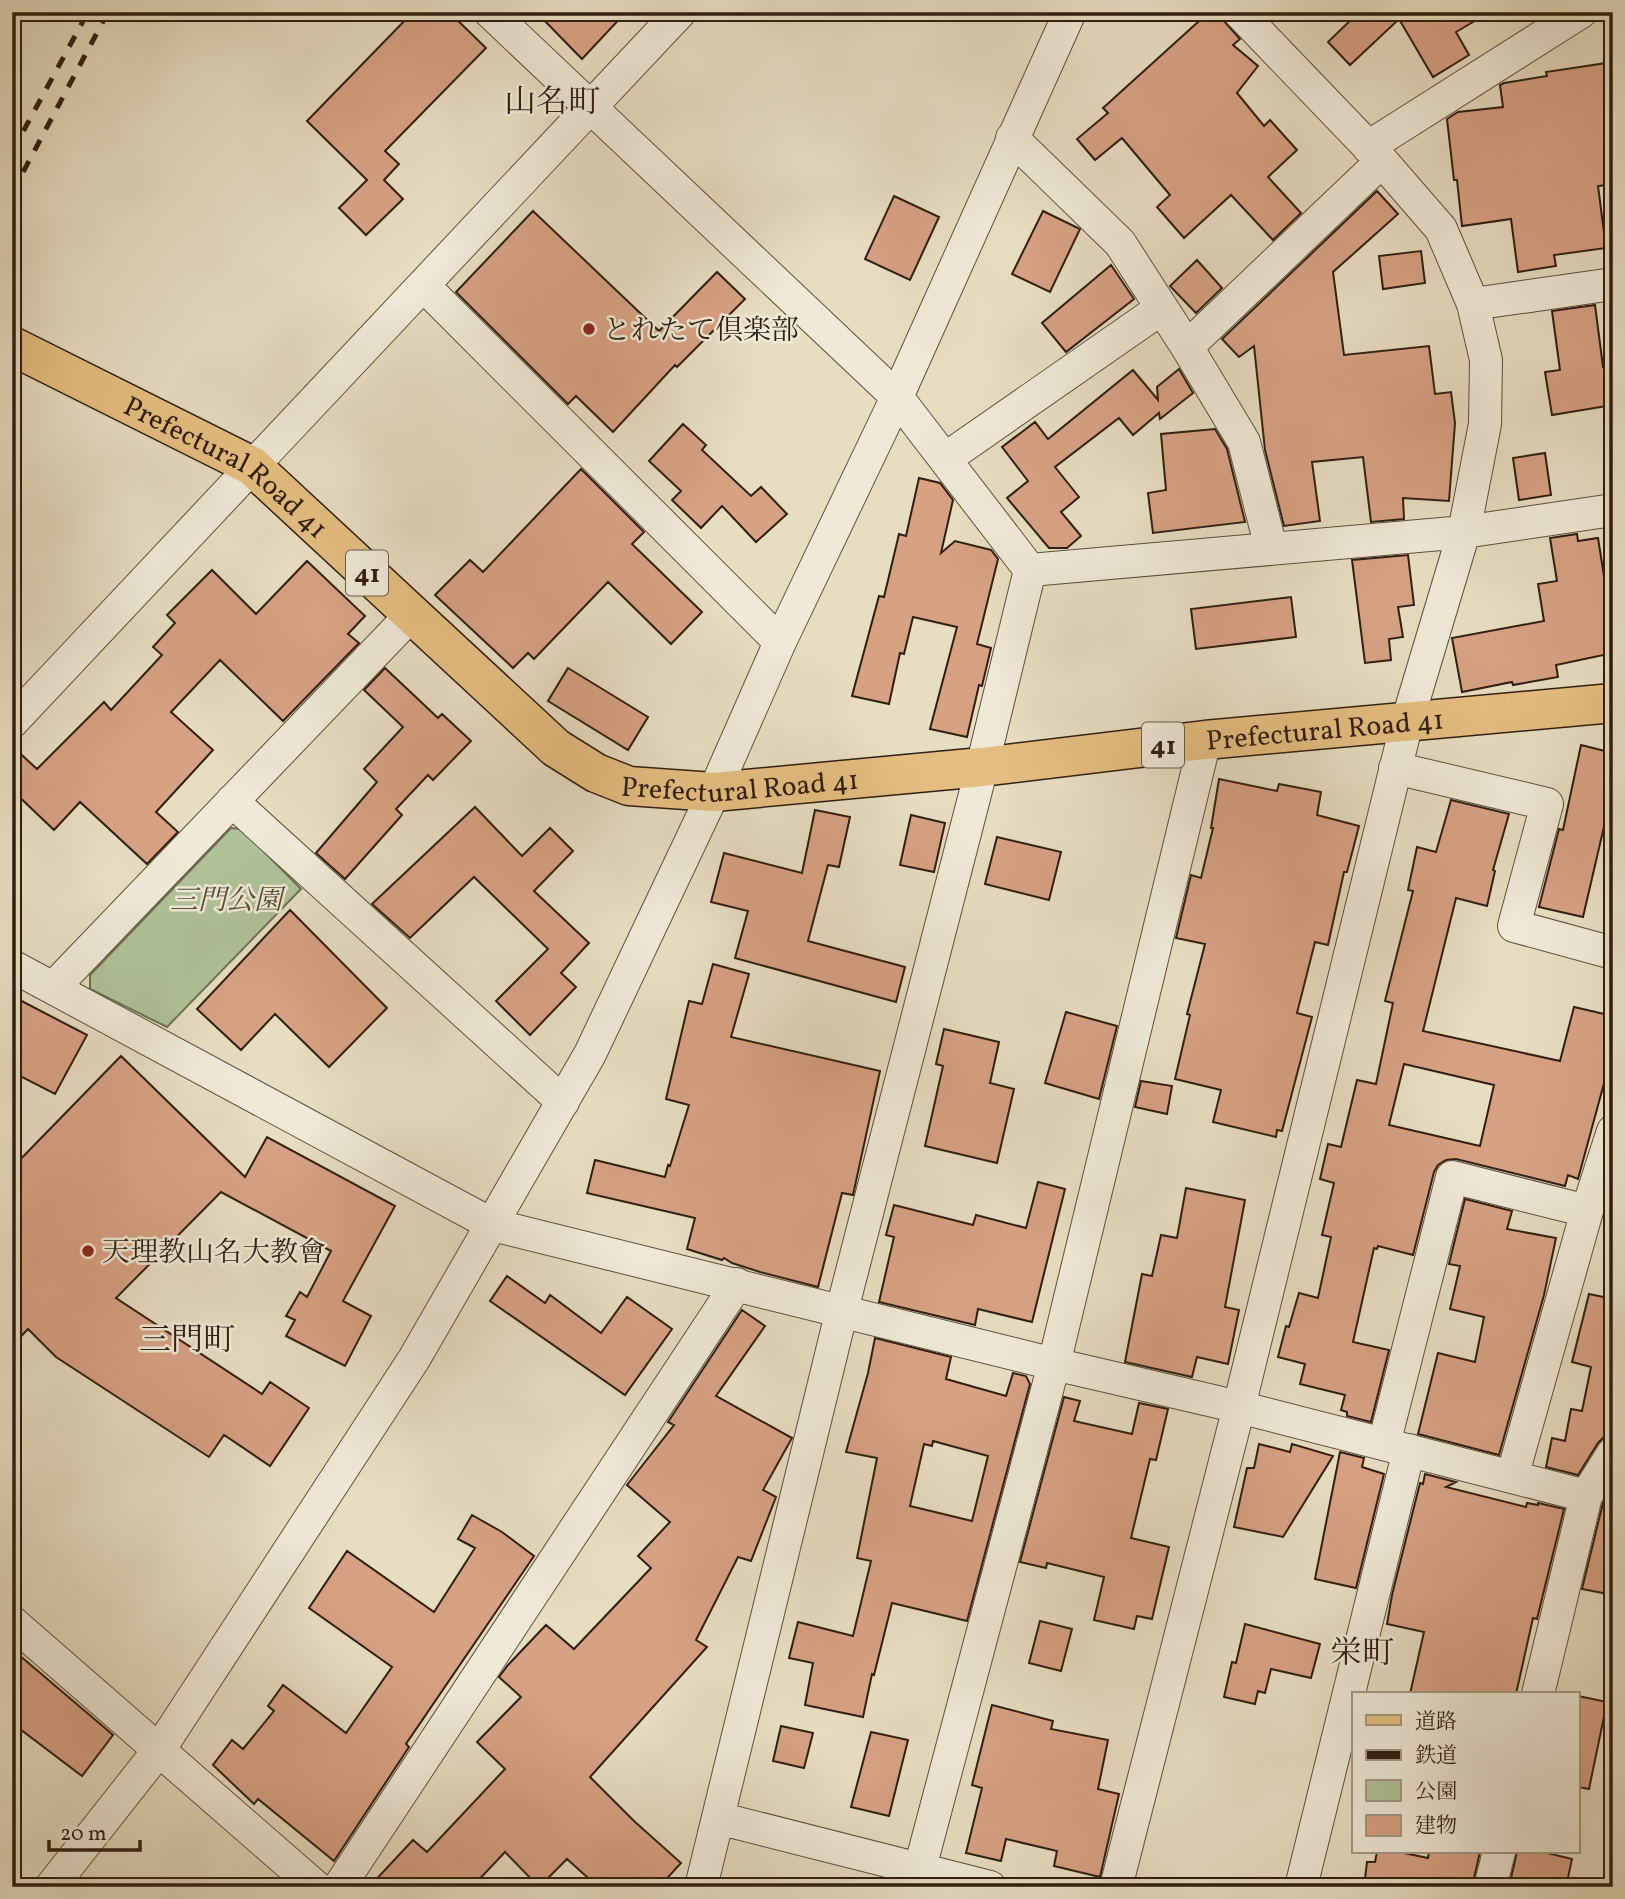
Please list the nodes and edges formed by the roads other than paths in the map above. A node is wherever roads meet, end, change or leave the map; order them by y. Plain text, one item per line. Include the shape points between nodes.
1 (490, 12) edge
2 (680, 12) edge
3 (1070, 12) edge
4 (1239, 12) edge
5 (1581, 12) edge
6 (590, 106) junction
7 (1012, 138) junction
8 (1375, 154) junction
9 (1613, 284) edge
10 (423, 285) junction
11 (1472, 304) junction
12 (1162, 308) junction
13 (12, 346) edge
14 (1187, 347) junction
15 (897, 397) junction
16 (945, 459) junction
17 (253, 466) junction
18 (1613, 510) edge
19 (1464, 532) junction
20 (1271, 548) junction
21 (1030, 570) junction
22 (411, 614) junction
23 (780, 642) junction
24 (1613, 703) edge
25 (12, 722) edge
26 (1407, 722) junction
27 (1206, 740) junction
28 (982, 767) junction
29 (1395, 768) junction
30 (714, 792) junction
31 (232, 802) junction
32 (1613, 953) edge
33 (12, 966) edge
34 (53, 988) junction
35 (563, 1102) junction
36 (1613, 1131) edge
37 (1587, 1211) junction
38 (493, 1225) junction
39 (737, 1284) junction
40 (842, 1310) junction
41 (1054, 1364) junction
42 (1239, 1407) junction
43 (1396, 1447) junction
44 (1613, 1453) edge
45 (1512, 1477) junction
46 (1587, 1496) junction
47 (12, 1622) edge
48 (1538, 1692) edge
49 (159, 1750) junction
50 (718, 1818) junction
51 (1498, 1854) edge
52 (918, 1878) edge
53 (51, 1887) edge
54 (316, 1887) edge
55 (339, 1887) edge
56 (701, 1887) edge
57 (990, 1887) edge
58 (1116, 1887) edge
59 (1301, 1887) edge
60 (1490, 1887) edge

1 - 6 street
2 - 6 street
3 - 7 street
4 - 8 street
5 - 8 street
6 - 10 street
6 - 15 street
7 - 12 street via 1120,243
7 - 15 street
8 - 11 street via 1441,229
8 - 14 street
9 - 11 street
10 - 17 street
10 - 23 street
11 - 19 street via 1486,360 1485,424
12 - 14 street
12 - 16 street
13 - 17 main road, Prefectural Road 41 / 41
14 - 20 street via 1244,442
15 - 16 street
15 - 23 street
16 - 21 street
17 - 22 main road, Prefectural Road 41 / 41
17 - 25 street
18 - 19 street
19 - 20 street
19 - 26 street
20 - 21 street
21 - 28 street
22 - 30 main road, Prefectural Road 41 / 41 via 556,748 596,772 629,786
22 - 31 street
23 - 30 street
24 - 26 main road, Prefectural Road 41 / 41
26 - 27 main road, Prefectural Road 41 / 41
26 - 29 street
27 - 28 main road, Prefectural Road 41 / 41
27 - 41 street
28 - 30 main road, Prefectural Road 41 / 41
28 - 40 street
29 - 32 street via 1547,804 1514,926
29 - 42 street
30 - 35 street
31 - 34 street
31 - 35 street
33 - 34 street
34 - 38 street
35 - 38 street
36 - 37 street
37 - 43 street via 1452,1177
37 - 45 street
38 - 39 street
38 - 49 street via 414,1359
39 - 40 street
39 - 55 street
40 - 41 street
40 - 50 street
41 - 42 street
41 - 52 street
42 - 43 street
42 - 58 street
43 - 45 street
43 - 59 street
44 - 46 street
45 - 46 street
46 - 48 street
47 - 49 street
49 - 53 street
49 - 54 street
50 - 52 street
50 - 56 street
51 - 60 street
52 - 57 street

